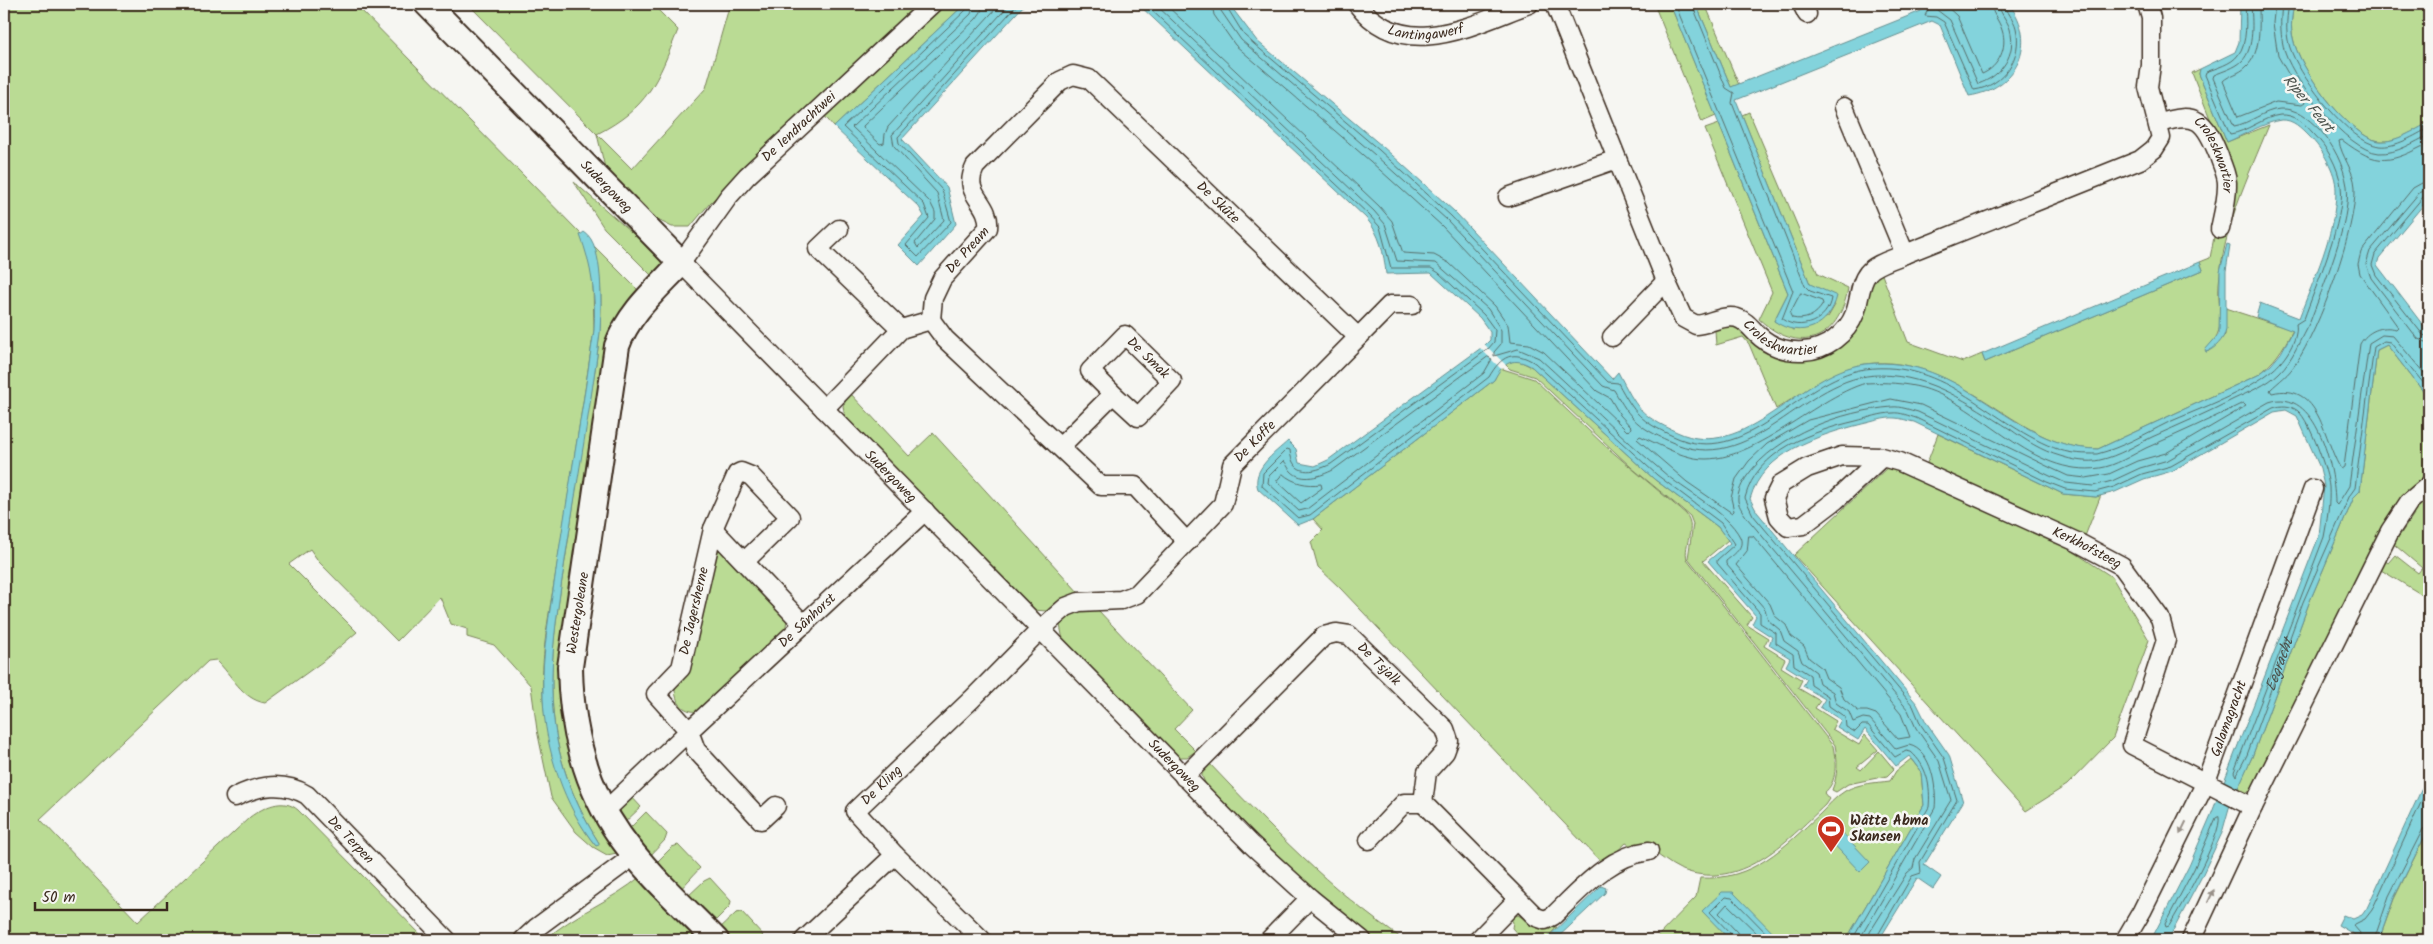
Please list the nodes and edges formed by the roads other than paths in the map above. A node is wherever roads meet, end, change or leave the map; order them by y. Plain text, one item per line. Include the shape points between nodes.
1 (427, 4) edge
2 (932, 4) edge
3 (1357, 4) edge
4 (1529, 4) edge
5 (1554, 4) edge
6 (2147, 4) edge
7 (1073, 75) joint
8 (1844, 107) dead end
9 (2158, 124) junction
10 (1617, 159) junction
11 (1508, 197) dead end
12 (839, 229) dead end
13 (2220, 229) dead end
14 (1905, 254) junction
15 (681, 263) junction
16 (1666, 281) junction
17 (1412, 305) dead end
18 (931, 320) junction
19 (901, 329) junction
20 (1358, 337) junction
21 (1612, 337) dead end
22 (1114, 394) junction
23 (824, 409) junction
24 (1060, 446) junction
25 (1882, 457) junction
26 (2429, 485) edge
27 (2313, 489) dead end
28 (925, 511) junction
29 (713, 529) junction
30 (1187, 542) junction
31 (745, 561) junction
32 (804, 625) junction
33 (1040, 630) junction
34 (689, 731) junction
35 (1184, 777) junction
36 (2211, 787) junction
37 (235, 797) dead end
38 (1423, 803) junction
39 (2245, 803) junction
40 (776, 806) dead end
41 (605, 811) junction
42 (1369, 840) dead end
43 (1649, 851) dead end
44 (635, 855) junction
45 (895, 855) junction
46 (1310, 898) junction
47 (1518, 899) junction
48 (447, 940) edge
49 (523, 940) edge
50 (716, 940) edge
51 (804, 940) edge
52 (982, 940) edge
53 (1269, 940) edge
54 (1362, 940) edge
55 (1478, 940) edge
56 (2125, 940) edge
57 (2191, 940) edge

1 - 15 street, Sudergoweg
2 - 15 street, De Iendrachtwei via 747,176
3 - 4 street, Lantingawerf via 1378,24 1401,33 1426,37 1453,32
5 - 10 street, Croleskwartier
6 - 9 street, Croleskwartier via 2151,18 2148,87
7 - 18 street, De Pream via 1060,81 975,167 970,176 972,192 985,208 988,228 942,279 933,298
7 - 20 street, De Skûte via 1089,79
8 - 14 street
9 - 13 street, Croleskwartier via 2183,118 2196,120 2209,131 2228,185
9 - 14 street, Croleskwartier via 2161,138 2154,150 2140,160
10 - 11 street
10 - 16 street, Croleskwartier
12 - 19 street via 818,249
14 - 16 street, Croleskwartier via 1869,272 1844,332 1826,345 1803,352 1779,348 1736,317 1704,324 1690,323 1679,312
15 - 23 street, Sudergoweg
15 - 41 street, Westergoleane via 633,315 618,346 570,667 570,696 576,736
16 - 21 street
17 - 20 street, De Koffe via 1390,305
18 - 19 street
18 - 24 street via 945,339
19 - 23 street
20 - 30 street, De Koffe via 1232,465 1223,504
22 - 22 street, De Smak via 1138,417 1172,381 1125,335 1090,371
22 - 24 street
23 - 28 street, Sudergoweg
24 - 30 street via 1101,486 1134,486
25 - 25 street, Kerkhofsteeg via 1842,456 1807,468 1782,484 1774,498 1779,517 1788,527 1804,525
25 - 36 street, Kerkhofsteeg via 1900,462 2077,542 2122,566 2160,618 2166,640 2132,745
26 - 39 street via 2409,502 2398,519
27 - 36 street, Galamagracht
28 - 32 street, De Sânhorst
28 - 33 street, Sudergoweg
29 - 31 street
29 - 31 street, De Jagersherne via 737,474 745,472 790,517
29 - 34 street, De Jagersherne via 681,668 656,694
30 - 33 street, De Koffe via 1137,594 1121,600 1079,602 1066,607
31 - 32 street
32 - 34 street, De Sânhorst
33 - 35 street, Sudergoweg
33 - 45 street, De Kling via 855,811
34 - 40 street via 696,750 761,820
34 - 41 street, De Sânhorst
35 - 38 street, De Tsjalk via 1324,636 1336,633 1349,635 1445,729 1449,741 1445,752 1427,772
35 - 46 street, Sudergoweg via 1252,846
36 - 39 street, Kerkhofsteeg
36 -> 56 street, Galamagracht
37 - 48 street, De Terpen via 267,786 296,788 307,795
38 - 42 street via 1404,804
38 - 47 street
57 -> 39 street
41 - 44 street, Westergoleane
43 - 47 street via 1636,853 1600,871 1545,920 1536,917
44 - 49 street
44 - 50 street, Westergoleane
45 - 51 street
45 - 52 street
46 - 53 street
46 - 54 street, Sudergoweg
47 - 55 street

